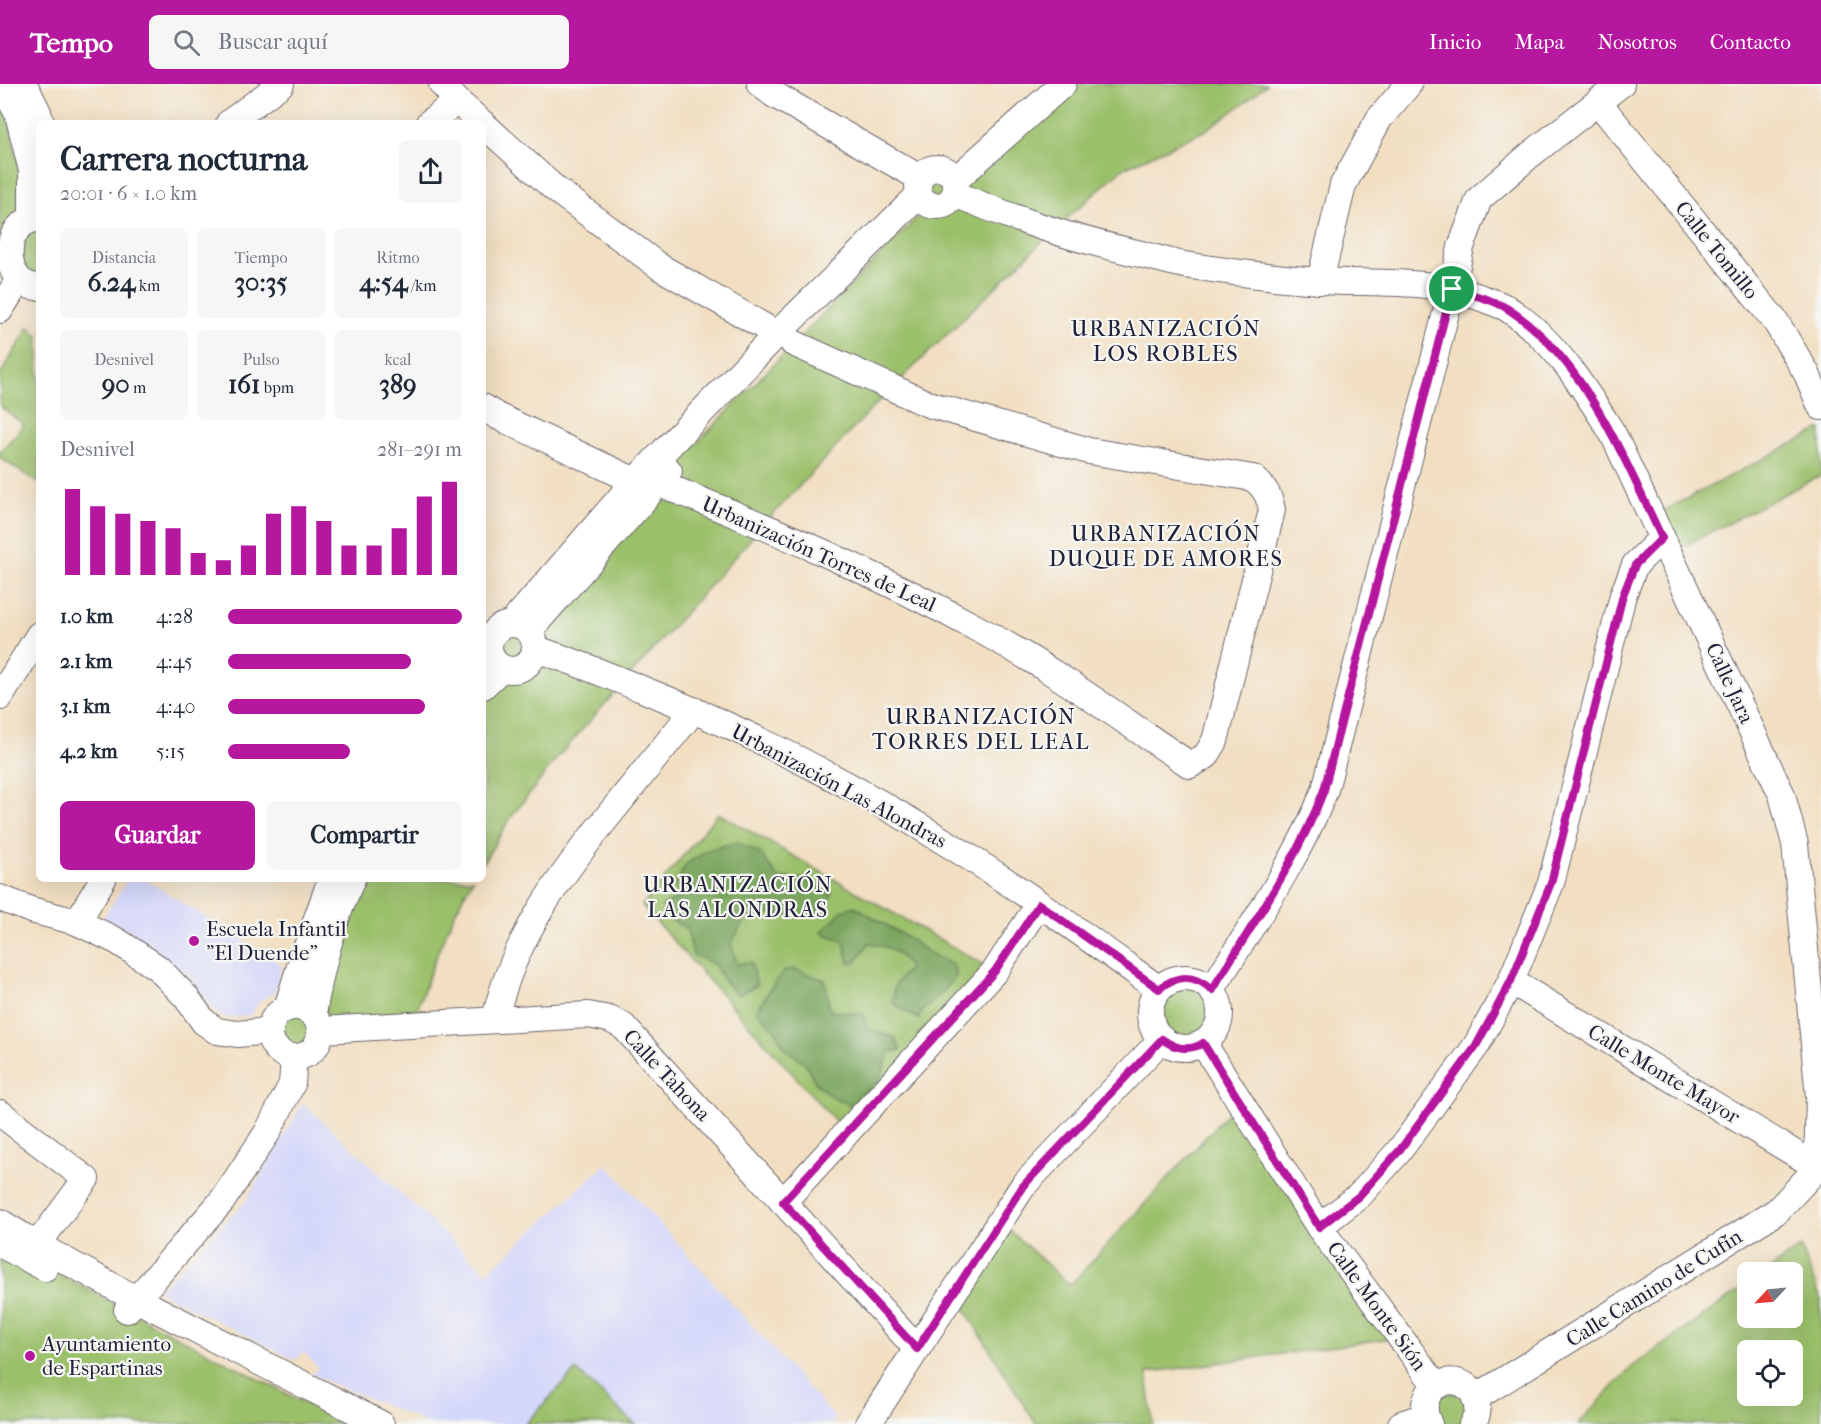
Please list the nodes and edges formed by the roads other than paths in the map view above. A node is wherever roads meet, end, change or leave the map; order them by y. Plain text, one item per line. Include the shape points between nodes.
1 (2, 84) edge
2 (24, 84) edge
3 (281, 84) edge
4 (760, 84) edge
5 (1041, 84) edge
6 (1063, 84) edge
7 (1409, 84) edge
8 (1621, 84) edge
9 (450, 93) edge
10 (1598, 102) junction
11 (40, 120) edge
12 (233, 120) edge
13 (431, 120) edge
14 (478, 120) edge
15 (486, 128) edge
16 (952, 182) junction
17 (923, 193) junction
18 (36, 219) edge
19 (2, 257) edge
20 (1320, 280) junction
21 (29, 284) edge
22 (1452, 289) junction
23 (0, 310) edge
24 (785, 338) junction
25 (1821, 407) edge
26 (486, 409) edge
27 (647, 482) junction
28 (1662, 538) junction
29 (526, 635) junction
30 (36, 640) edge
31 (490, 650) edge
32 (486, 671) edge
33 (0, 697) edge
34 (694, 710) junction
35 (101, 882) edge
36 (330, 882) edge
37 (351, 882) edge
38 (0, 898) edge
39 (1039, 904) junction
40 (77, 922) junction
41 (1511, 981) junction
42 (1159, 989) junction
43 (1212, 990) junction
44 (287, 1008) junction
45 (495, 1020) junction
46 (317, 1022) junction
47 (270, 1031) junction
48 (1162, 1039) junction
49 (1203, 1043) junction
50 (294, 1058) junction
51 (0, 1113) edge
52 (1819, 1166) edge
53 (783, 1202) junction
54 (1319, 1227) junction
55 (1, 1230) edge
56 (37, 1245) junction
57 (132, 1305) junction
58 (917, 1349) junction
59 (1436, 1386) junction
60 (1475, 1398) junction
61 (1419, 1421) edge
62 (345, 1424) edge
63 (381, 1424) edge
64 (868, 1424) edge
65 (1472, 1424) edge

1 - 18 street via 18,114 32,171
2 - 11 street
3 - 12 street
4 - 17 street
5 - 16 street
6 - 16 street
7 - 20 street via 1379,119 1343,185
8 - 10 street
9 - 13 street
9 - 14 street
10 - 22 street via 1479,199 1461,247
10 - 25 street, Calle Tomillo via 1776,322 1807,374
15 - 24 street via 555,189 660,267
16 - 17 street via 944,205 936,207
16 - 17 street via 939,168 931,169
16 - 20 street via 1011,218 1093,243 1184,264
17 - 24 street
18 - 19 street via 11,233
19 - 21 street via 9,271
20 - 22 street
21 - 23 street
22 - 28 street, Calle Jara via 1507,308 1558,355 1613,434
22 - 43 street via 1324,790 1297,850
24 - 27 street
24 - 27 street, Urbanización Torres de Leal via 928,404 1089,451 1253,478 1264,487 1272,510 1215,741 1206,756 1190,765 981,630 861,568 778,531
26 - 27 street, Urbanización Torres de Leal
27 - 29 street
28 - 41 street via 1635,565 1623,595 1551,883
28 - 52 street, Calle Jara via 1782,795 1795,844 1819,1097
29 - 31 street via 499,627
29 - 31 street via 529,663 516,670
29 - 34 street, Urbanización Las Alondras
30 - 33 street
31 - 32 street
34 - 39 street, Urbanización Las Alondras via 880,803
34 - 45 street via 547,897 516,954 500,993
35 - 40 street
36 - 44 street
37 - 46 street via 331,931 319,980
38 - 40 street
39 - 42 street, Urbanización Las Alondras
39 - 53 street via 995,971
40 - 47 street via 117,941 158,968 204,1022 217,1031
41 - 52 street, Calle Monte Mayor
41 - 54 street via 1476,1046 1399,1151 1359,1196
42 - 43 street via 1168,981 1192,977
42 - 48 street via 1150,1011 1151,1023
43 - 49 street via 1221,1010 1220,1022
44 - 46 street via 298,1006
44 - 47 street via 272,1021
45 - 46 street, Calle Tahona
45 - 53 street, Calle Tahona via 588,1015 623,1026
46 - 50 street via 320,1038 311,1053
47 - 50 street via 277,1050
48 - 49 street via 1175,1047
48 - 58 street via 1023,1186
49 - 54 street, Calle Monte Sión
50 - 57 street via 292,1084 267,1133 222,1201
51 - 56 street via 86,1179
52 - 60 street, Calle Camino de Cufín via 1777,1211
53 - 58 street, Calle Tahona
54 - 59 street, Calle Monte Sión
55 - 56 street
55 - 57 street
56 - 57 street
57 - 62 street
57 - 63 street
58 - 64 street
59 - 60 street via 1458,1382
59 - 61 street via 1425,1400
60 - 65 street via 1478,1412

